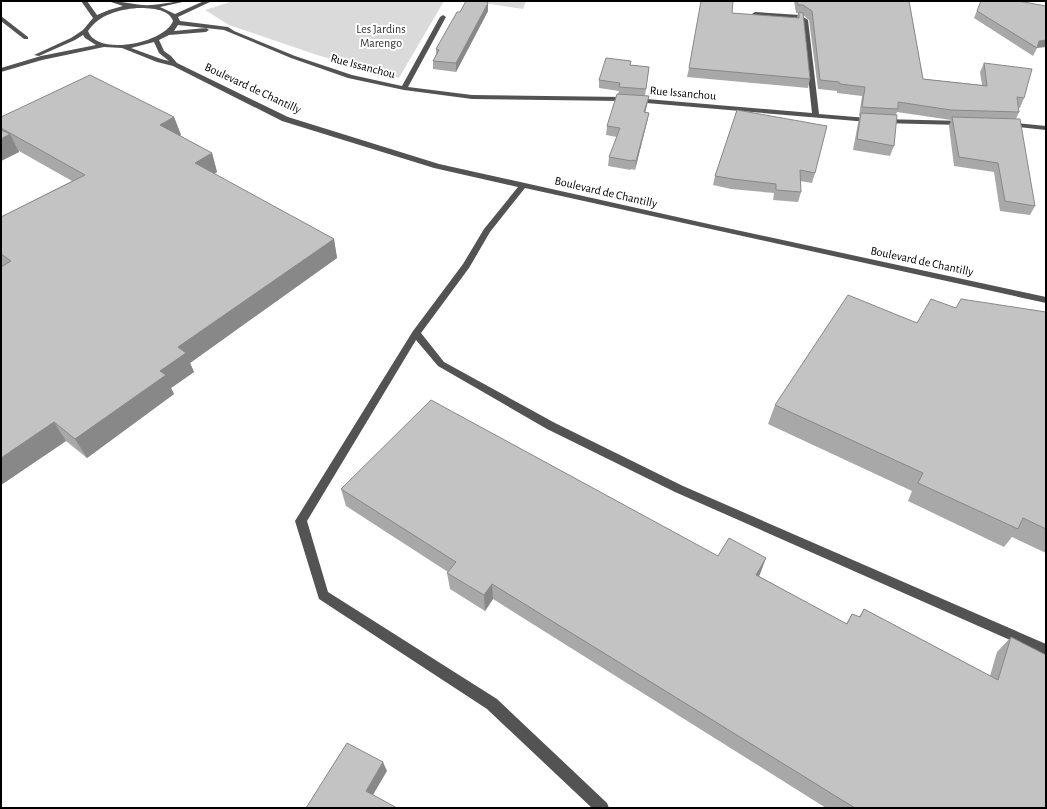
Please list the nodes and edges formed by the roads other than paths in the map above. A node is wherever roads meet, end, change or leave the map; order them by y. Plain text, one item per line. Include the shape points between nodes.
1 (84, 1) edge
2 (111, 1) edge
3 (184, 1) edge
4 (209, 1) edge
5 (154, 6) junction
6 (130, 7) junction
7 (755, 14) edge
8 (175, 16) junction
9 (443, 17) dead end
10 (1, 18) edge
11 (97, 18) junction
12 (176, 23) junction
13 (86, 31) junction
14 (232, 32) junction
15 (168, 33) junction
16 (26, 38) dead end
17 (156, 40) junction
18 (103, 46) junction
19 (124, 47) junction
20 (175, 64) junction
21 (4, 69) edge
22 (404, 88) junction
23 (816, 115) junction
24 (972, 123) edge
25 (1002, 124) edge
26 (1046, 128) edge
27 (522, 185) junction
28 (1046, 300) edge
29 (416, 332) junction
30 (1046, 650) edge
31 (602, 808) edge

1 - 11 street
2 - 6 street
3 - 5 street
4 - 8 street
5 - 6 street
5 - 8 street
6 - 11 street
7 - 23 street via 800,17 805,20
8 - 12 street
9 - 22 street
10 - 16 street
11 - 13 street via 89,24
12 - 14 street via 216,26
12 - 15 street
13 - 18 street via 89,39
13 - 21 street
14 - 15 street via 207,30
14 - 22 street, Rue Issanchou via 350,77
15 - 17 street
17 - 19 street
17 - 20 street, Boulevard de Chantilly via 162,52
18 - 19 street
18 - 21 street via 41,58
19 - 20 street, Boulevard de Chantilly via 159,61
20 - 27 street, Boulevard de Chantilly via 285,119 437,166
22 - 23 street, Rue Issanchou via 472,97 623,99
23 - 24 street, Rue Issanchou via 880,121
25 - 26 street
27 - 28 street, Boulevard de Chantilly
27 - 29 street
29 - 30 street via 441,364 552,426 678,489
29 - 31 street via 301,521 323,595 492,704

